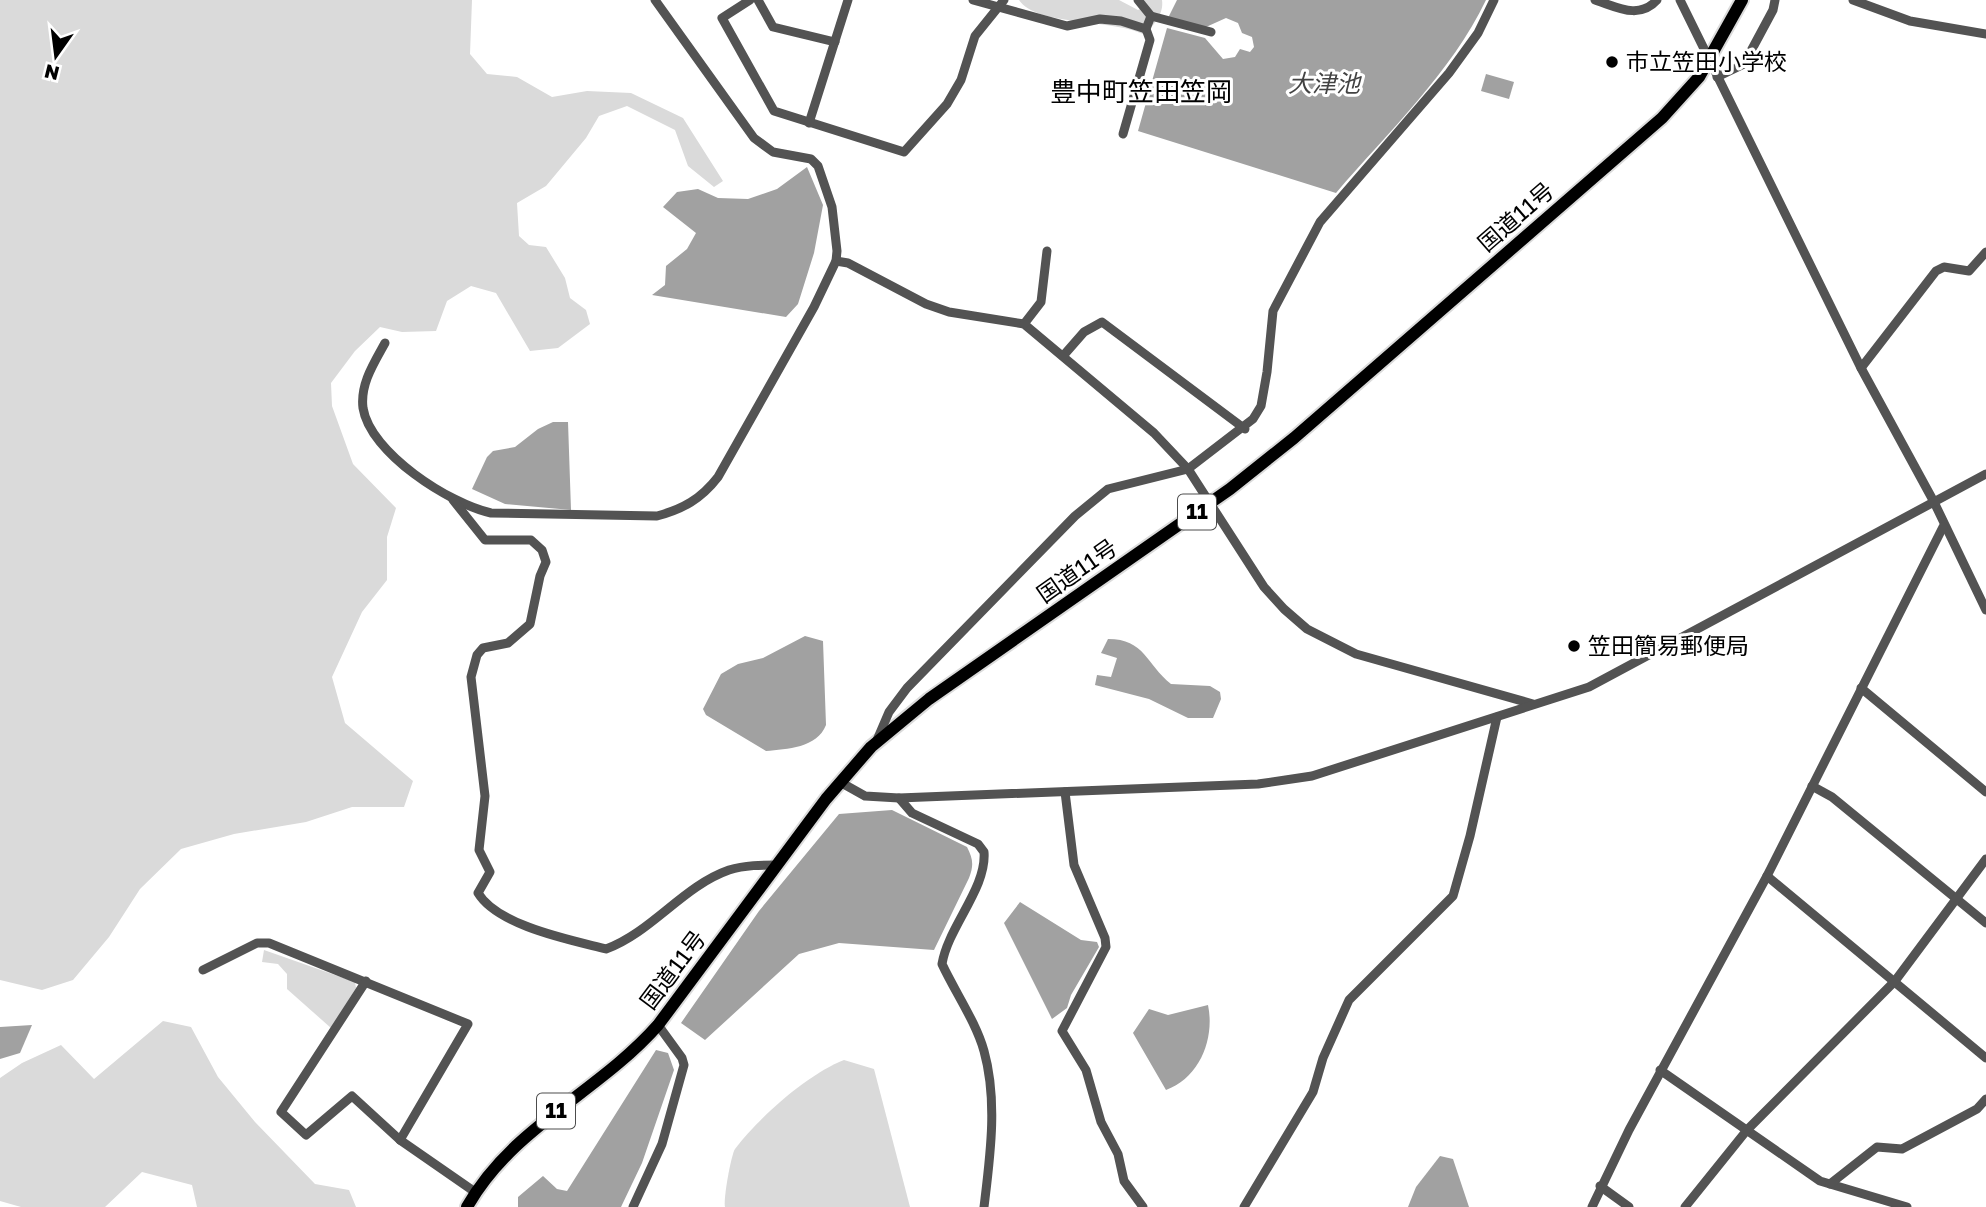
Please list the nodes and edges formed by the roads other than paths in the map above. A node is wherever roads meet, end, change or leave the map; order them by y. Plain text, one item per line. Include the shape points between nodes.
1 (655, 0) edge
2 (750, 0) edge
3 (758, 0) edge
4 (848, 0) edge
5 (973, 0) edge
6 (1138, 0) edge
7 (1494, 0) edge
8 (1595, 0) edge
9 (1657, 0) edge
10 (1680, 0) edge
11 (1742, 0) edge
12 (1775, 0) edge
13 (1853, 0) edge
14 (1001, 4) edge
15 (1151, 16) junction
16 (1146, 30) junction
17 (1211, 32) dead end
18 (1986, 34) edge
19 (835, 42) junction
20 (1709, 62) junction
21 (1717, 77) junction
22 (809, 123) junction
23 (1123, 134) dead end
24 (1047, 251) dead end
25 (1986, 252) edge
26 (836, 261) junction
27 (1024, 324) junction
28 (385, 343) dead end
29 (1063, 356) junction
30 (1861, 368) junction
31 (1245, 429) junction
32 (1188, 469) junction
33 (1986, 474) edge
34 (447, 494) junction
35 (1934, 502) junction
36 (1208, 505) junction
37 (1943, 527) junction
38 (1986, 610) edge
39 (1861, 688) junction
40 (1536, 704) junction
41 (1497, 717) junction
42 (877, 742) junction
43 (840, 782) junction
44 (1812, 786) junction
45 (1065, 792) junction
46 (1986, 792) edge
47 (900, 798) junction
48 (1986, 859) edge
49 (778, 865) junction
50 (1767, 876) junction
51 (1956, 898) junction
52 (1986, 923) edge
53 (202, 970) dead end
54 (366, 981) junction
55 (1895, 981) junction
56 (658, 1025) junction
57 (1986, 1058) edge
58 (1660, 1070) junction
59 (1984, 1106) edge
60 (1747, 1130) junction
61 (400, 1140) junction
62 (1830, 1184) junction
63 (1600, 1186) junction
64 (475, 1192) junction
65 (467, 1207) edge
66 (634, 1207) edge
67 (984, 1207) edge
68 (1143, 1207) edge
69 (1244, 1207) edge
70 (1592, 1207) edge
71 (1629, 1207) edge
72 (1685, 1207) edge
73 (1907, 1207) edge

1 - 26 street via 754,138 773,152 811,159 818,166 831,207
2 - 22 street via 722,18 774,111
3 - 19 street via 773,27
4 - 19 street
5 - 14 street
6 - 15 street
7 - 31 street via 1478,33 1449,73 1320,222 1273,311 1261,406
8 - 9 street via 1634,12
10 - 20 street
11 - 20 highway, 国道11号 / 11
12 - 21 street via 1744,64
13 - 18 street via 1910,21
14 - 16 street via 1067,26 1100,19
14 - 22 street via 975,36 961,80 947,104 904,152
15 - 16 street
15 - 17 street
16 - 23 street via 1150,40
19 - 22 street
20 - 21 street
20 - 36 highway, 国道11号 / 11 via 1655,124 1294,438
21 - 30 street
24 - 27 street via 1041,302
25 - 30 street via 1969,271 1944,267 1936,271
26 - 27 street via 948,312
26 - 34 street via 718,477 703,496 657,516 491,513
27 - 29 street
28 - 34 street via 364,386 368,422 395,457
29 - 31 street via 1084,332 1102,322
29 - 32 street via 1154,433
30 - 35 street
31 - 32 street
32 - 36 street
32 - 42 street via 1108,489 1075,516 902,695
33 - 35 street
34 - 49 street via 485,540 531,540 546,562 530,624 508,643 483,648 471,677 485,796 479,850 490,867 478,894 483,901 552,935 606,950 644,931 727,871
35 - 37 street
35 - 40 street via 1589,687
36 - 40 street via 1264,587 1284,609 1333,645 1454,684
36 - 42 highway, 国道11号 / 11 via 929,699
37 - 38 street
37 - 39 street
39 - 44 street
39 - 46 street
40 - 41 street
41 - 45 street via 1311,776 1258,784
41 - 69 street via 1452,896 1349,1000 1313,1092
42 - 43 highway, 国道11号 / 11
43 - 47 street via 865,796
43 - 49 highway, 国道11号 / 11
44 - 50 street
44 - 51 street via 1832,797
45 - 47 street
45 - 68 street via 1074,865 1106,947 1062,1031 1086,1070 1124,1181
47 - 67 street via 912,813 978,844 984,852 982,872 944,949 942,964 984,1050 991,1139
48 - 51 street
49 - 56 highway, 国道11号 / 11
50 - 55 street
50 - 58 street
51 - 52 street
51 - 55 street
53 - 54 street via 257,943 269,943
54 - 61 street via 468,1024
54 - 61 street via 281,1112 306,1135 352,1096
55 - 57 street
55 - 60 street
56 - 64 highway, 国道11号 / 11 via 516,1144
56 - 66 street via 684,1065 662,1144
58 - 60 street
58 - 63 street
59 - 62 street via 1902,1149 1877,1147
60 - 62 street
60 - 72 street
61 - 64 street
62 - 73 street
63 - 70 street
63 - 71 street
64 - 65 highway, 国道11号 / 11

